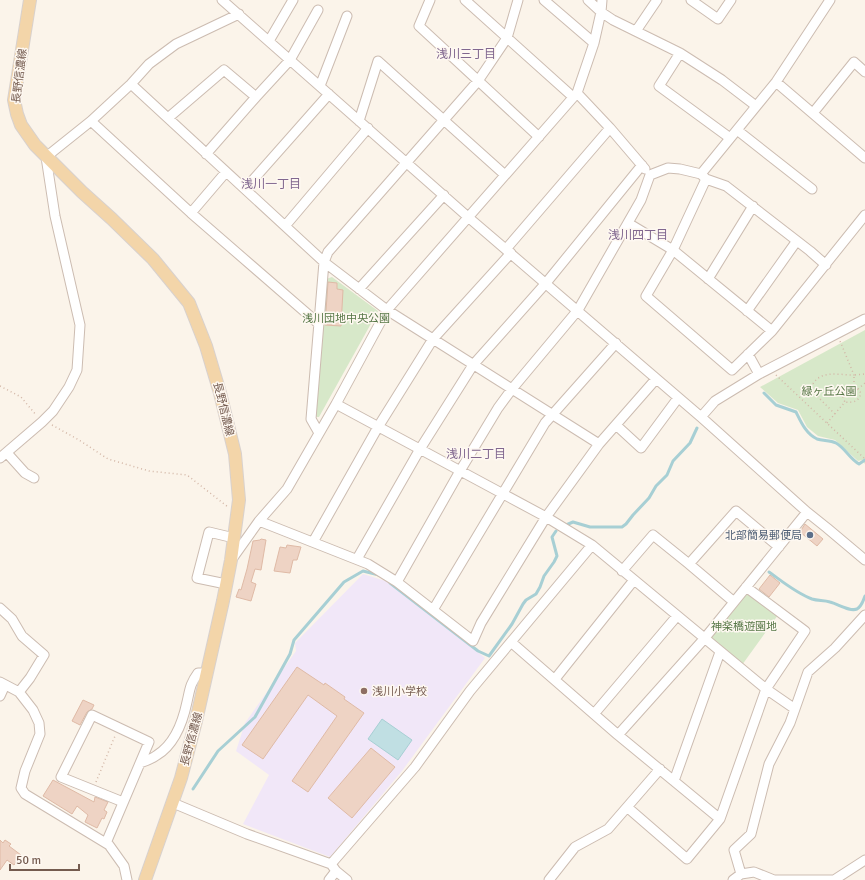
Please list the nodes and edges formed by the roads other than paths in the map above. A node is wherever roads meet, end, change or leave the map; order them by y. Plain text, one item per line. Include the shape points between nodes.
1 (30, 0) edge
2 (222, 0) edge
3 (293, 0) edge
4 (430, 0) edge
5 (465, 0) edge
6 (518, 0) edge
7 (544, 0) edge
8 (588, 0) edge
9 (602, 0) edge
10 (658, 0) edge
11 (692, 0) edge
12 (731, 0) edge
13 (830, 0) edge
14 (318, 10) dead end
15 (601, 12) junction
16 (239, 14) junction
17 (347, 16) dead end
18 (636, 31) junction
19 (508, 38) junction
20 (268, 41) junction
21 (594, 43) junction
22 (680, 53) junction
23 (290, 60) junction
24 (865, 72) edge
25 (478, 81) junction
26 (776, 82) junction
27 (131, 84) junction
28 (320, 86) junction
29 (329, 94) junction
30 (575, 95) junction
31 (256, 97) junction
32 (756, 106) junction
33 (813, 113) junction
34 (168, 118) junction
35 (444, 120) junction
36 (91, 121) junction
37 (359, 121) junction
38 (368, 128) junction
39 (610, 128) junction
40 (737, 130) junction
41 (539, 137) junction
42 (730, 138) junction
43 (206, 154) junction
44 (46, 157) junction
45 (865, 158) edge
46 (406, 162) junction
47 (642, 165) junction
48 (226, 172) junction
49 (505, 175) junction
50 (650, 175) junction
51 (704, 176) junction
52 (245, 189) junction
53 (812, 189) dead end
54 (444, 196) junction
55 (752, 206) junction
56 (191, 213) junction
57 (865, 215) edge
58 (468, 217) junction
59 (628, 223) junction
60 (285, 226) junction
61 (796, 242) junction
62 (673, 250) junction
63 (508, 251) junction
64 (324, 262) junction
65 (826, 265) junction
66 (708, 279) junction
67 (546, 283) junction
68 (359, 289) junction
69 (387, 310) junction
70 (578, 310) junction
71 (747, 311) junction
72 (865, 319) edge
73 (319, 324) junction
74 (772, 331) junction
75 (433, 339) junction
76 (616, 343) junction
77 (748, 354) junction
78 (473, 365) junction
79 (759, 374) junction
80 (656, 379) junction
81 (512, 389) junction
82 (678, 398) junction
83 (336, 404) junction
84 (553, 415) junction
85 (701, 417) junction
86 (616, 425) junction
87 (378, 427) junction
88 (319, 433) junction
89 (599, 444) junction
90 (420, 449) junction
91 (4, 456) edge
92 (460, 471) junction
93 (34, 478) dead end
94 (502, 493) junction
95 (807, 512) junction
96 (546, 517) junction
97 (259, 521) junction
98 (234, 538) junction
99 (313, 542) junction
100 (592, 546) junction
101 (779, 547) junction
102 (357, 559) junction
103 (231, 560) junction
104 (865, 560) edge
105 (689, 564) junction
106 (622, 570) junction
107 (634, 580) junction
108 (397, 582) junction
109 (226, 584) junction
110 (746, 587) junction
111 (734, 602) junction
112 (0, 608) edge
113 (433, 610) junction
114 (865, 615) edge
115 (676, 616) junction
116 (704, 639) junction
117 (511, 642) junction
118 (720, 652) junction
119 (207, 673) junction
120 (555, 679) junction
121 (3, 683) edge
122 (766, 688) junction
123 (19, 692) junction
124 (0, 696) edge
125 (794, 709) junction
126 (594, 714) junction
127 (618, 735) junction
128 (140, 763) junction
129 (660, 770) junction
130 (674, 781) junction
131 (123, 802) junction
132 (173, 803) junction
133 (627, 807) junction
134 (720, 819) junction
135 (106, 844) junction
136 (865, 860) edge
137 (333, 867) junction
138 (741, 874) junction
139 (127, 880) edge
140 (145, 880) edge
141 (329, 880) edge
142 (347, 880) edge
143 (549, 880) edge
144 (733, 880) edge

1 - 44 main road, 長野信濃線 via 14,100 21,125
2 - 16 street
3 - 20 street
4 - 25 street via 419,26
5 - 19 street
6 - 19 street
7 - 21 street
8 - 15 street
9 - 15 street
10 - 18 street
11 - 12 street via 718,19
13 - 26 street
14 - 23 street
15 - 18 street
15 - 21 street
16 - 20 street
16 - 27 street via 176,44 149,64
17 - 28 street
18 - 22 street
19 - 25 street
19 - 30 street
20 - 23 street
21 - 30 street
22 - 32 street
22 - 42 street via 659,86
23 - 28 street
23 - 31 street
24 - 33 street via 854,62
25 - 35 street
25 - 41 street
26 - 32 street
26 - 33 street
27 - 34 street
27 - 36 street
28 - 29 street
29 - 37 street
29 - 52 street
30 - 39 street
30 - 41 street
31 - 34 street via 224,70
31 - 43 street
32 - 40 street
33 - 45 street
34 - 43 street
35 - 37 street via 378,61
35 - 46 street
35 - 49 street
36 - 44 street
36 - 56 street
37 - 38 street
38 - 46 street
38 - 60 street
39 - 47 street
39 - 63 street
40 - 42 street
40 - 53 street
41 - 49 street
42 - 51 street
43 - 48 street
44 - 91 street via 55,216 80,326 76,370 69,387 53,411
44 - 98 main road, 長野信濃線 via 112,218 153,260 189,303 206,346 235,454 239,500
46 - 54 street
46 - 64 street via 328,252
47 - 50 street
47 - 67 street
48 - 52 street
48 - 56 street
49 - 58 street
50 - 51 street via 668,168
50 - 59 street via 641,200
51 - 55 street via 726,186
51 - 62 street
52 - 60 street
54 - 58 street
54 - 68 street
55 - 61 street
55 - 66 street
56 - 73 street
57 - 65 street
58 - 63 street
58 - 69 street
59 - 62 street
59 - 70 street
60 - 64 street
61 - 65 street
61 - 71 street
62 - 66 street
62 - 77 street via 646,296 732,370
63 - 67 street
63 - 75 street
64 - 68 street
64 - 73 street
65 - 74 street
66 - 71 street
67 - 70 street
67 - 78 street
68 - 69 street
69 - 75 street
69 - 83 street
70 - 76 street
70 - 81 street
71 - 74 street
72 - 79 street
73 - 88 street via 311,419
74 - 77 street
75 - 78 street
75 - 87 street
76 - 80 street
76 - 84 street
77 - 79 street
78 - 81 street
78 - 90 street
79 - 85 street via 716,400
80 - 82 street
80 - 86 street
81 - 84 street
81 - 92 street
82 - 85 street
82 - 86 street via 641,448
83 - 87 street
83 - 88 street
84 - 89 street
84 - 94 street via 545,423
85 - 95 street
86 - 89 street
87 - 90 street
87 - 99 street
88 - 97 street via 287,489
89 - 96 street
90 - 92 street
90 - 102 street
91 - 93 street
92 - 94 street
92 - 108 street
94 - 96 street
94 - 113 street
95 - 101 street
95 - 104 street
96 - 100 street
96 - 113 street via 481,623 473,641
97 - 99 street
97 - 103 street
98 - 103 main road, 長野信濃線
98 - 109 street via 209,532 197,578
99 - 102 street
100 - 106 street
100 - 117 street
101 - 105 street via 736,511
101 - 110 street
102 - 108 street
103 - 109 main road, 長野信濃線
105 - 106 street via 652,535
105 - 111 street
106 - 107 street
107 - 115 street
107 - 120 street
108 - 113 street
109 - 119 main road, 長野信濃線
110 - 111 street
110 - 122 street via 805,631
111 - 116 street
112 - 123 street via 12,618 22,636 44,655
114 - 125 street via 835,648 808,672
115 - 116 street
115 - 126 street
116 - 118 street
116 - 127 street
117 - 120 street
117 - 137 street via 470,692 415,767
118 - 122 street
118 - 130 street
119 - 128 street via 198,673 191,682 187,704 171,744 157,756
119 - 132 main road, 長野信濃線
120 - 126 street
121 - 123 street
121 - 124 street
122 - 125 street
122 - 134 street
123 - 135 street via 33,710 39,723 40,734 21,788 25,794
125 - 138 street via 790,723 769,764 751,834 734,850
126 - 127 street
127 - 129 street
128 - 131 street
128 - 131 street via 149,742 92,715 61,777
129 - 130 street
129 - 133 street
130 - 134 street
131 - 135 street
132 - 137 street
132 - 140 main road, 長野信濃線
133 - 134 street via 687,859
133 - 143 street via 608,829 575,847
135 - 139 street via 124,866
136 - 138 street via 834,880 774,880 754,872
137 - 141 street
137 - 142 street
138 - 144 street

